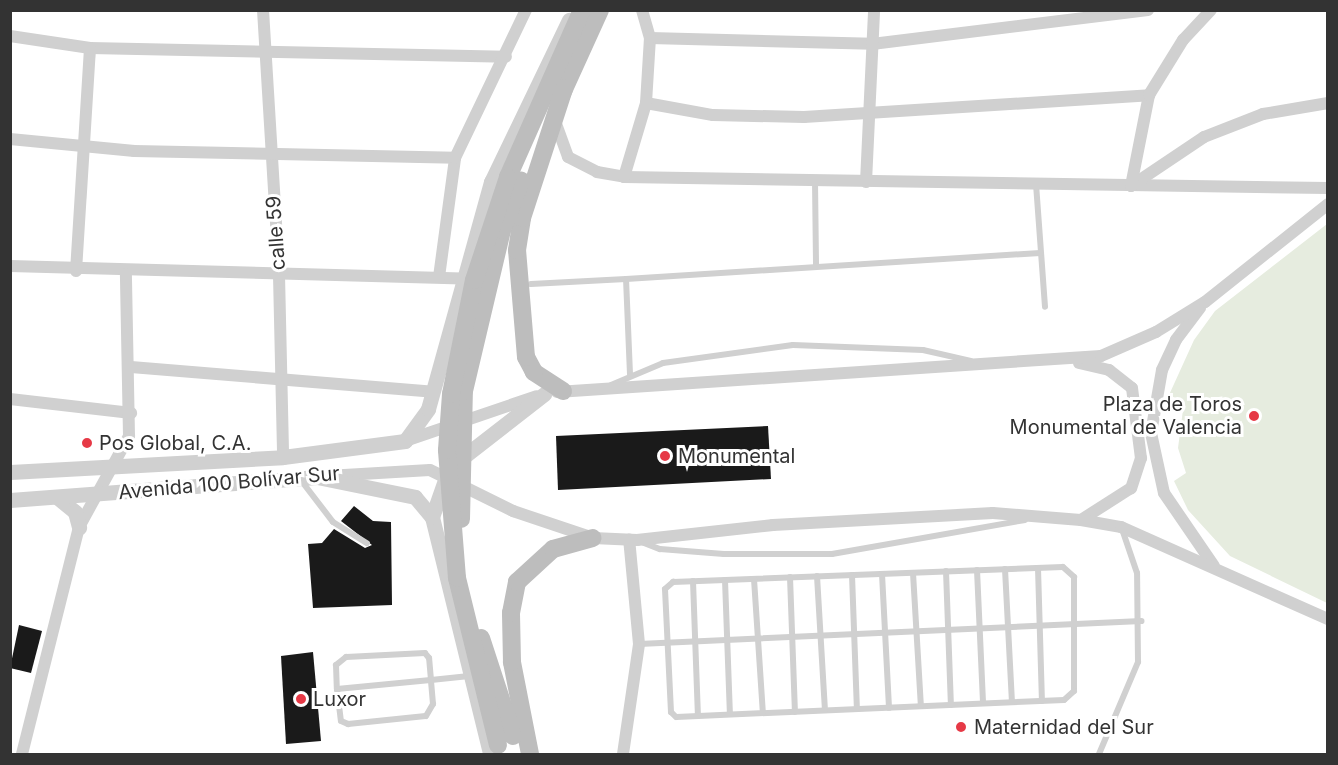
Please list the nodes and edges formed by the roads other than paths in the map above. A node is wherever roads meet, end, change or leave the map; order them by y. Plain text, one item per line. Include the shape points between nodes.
1 (262, 10) edge
2 (525, 10) edge
3 (576, 10) edge
4 (582, 10) edge
5 (600, 10) edge
6 (642, 10) edge
7 (874, 10) edge
8 (1148, 10) edge
9 (1210, 10) edge
10 (10, 36) edge
11 (650, 38) junction
12 (872, 44) junction
13 (90, 48) junction
14 (265, 50) junction
15 (506, 57) junction
16 (564, 89) junction
17 (1149, 95) junction
18 (646, 103) junction
19 (1328, 103) edge
20 (871, 114) junction
21 (555, 120) junction
22 (10, 139) edge
23 (80, 147) junction
24 (270, 154) junction
25 (455, 158) junction
26 (624, 177) junction
27 (515, 179) junction
28 (815, 181) junction
29 (866, 182) junction
30 (1036, 184) junction
31 (1131, 186) junction
32 (1328, 188) edge
33 (1328, 204) edge
34 (1040, 253) junction
35 (816, 265) junction
36 (10, 266) edge
37 (76, 271) junction
38 (126, 274) junction
39 (279, 275) junction
40 (439, 277) junction
41 (462, 279) junction
42 (626, 279) junction
43 (531, 284) dead end
44 (1205, 302) junction
45 (1046, 307) dead end
46 (1069, 362) junction
47 (992, 367) junction
48 (131, 368) junction
49 (630, 374) junction
50 (283, 378) junction
51 (605, 389) junction
52 (563, 391) junction
53 (433, 392) junction
54 (544, 394) junction
55 (10, 399) edge
56 (131, 413) junction
57 (405, 441) junction
58 (283, 457) junction
59 (114, 468) junction
60 (10, 472) edge
61 (317, 477) junction
62 (446, 477) junction
63 (300, 478) junction
64 (101, 494) junction
65 (58, 498) junction
66 (10, 500) edge
67 (1042, 515) junction
68 (432, 517) junction
69 (1081, 520) junction
70 (79, 527) junction
71 (1121, 527) junction
72 (593, 538) junction
73 (633, 539) junction
74 (367, 543) dead end
75 (1038, 568) junction
76 (1005, 569) junction
77 (977, 570) junction
78 (1220, 571) junction
79 (946, 572) junction
80 (913, 573) junction
81 (882, 574) junction
82 (852, 575) junction
83 (818, 576) junction
84 (790, 577) junction
85 (754, 579) junction
86 (725, 580) junction
87 (693, 581) junction
88 (1328, 619) edge
89 (1141, 621) junction
90 (1074, 623) junction
91 (1040, 625) junction
92 (1010, 626) junction
93 (978, 627) junction
94 (948, 629) junction
95 (917, 630) junction
96 (886, 632) junction
97 (855, 633) junction
98 (822, 635) junction
99 (792, 636) junction
100 (760, 637) junction
101 (730, 639) junction
102 (696, 640) junction
103 (667, 642) junction
104 (639, 644) junction
105 (468, 676) junction
106 (431, 680) junction
107 (337, 689) junction
108 (1041, 701) junction
109 (1012, 702) junction
110 (983, 703) junction
111 (951, 705) junction
112 (921, 706) junction
113 (889, 708) junction
114 (857, 709) junction
115 (825, 710) junction
116 (795, 712) junction
117 (763, 713) junction
118 (730, 714) junction
119 (698, 716) junction
120 (500, 748) edge
121 (10, 752) edge
122 (20, 754) edge
123 (520, 754) edge
124 (530, 754) edge
125 (623, 754) edge
126 (1099, 754) edge

1 - 14 street, calle 59
2 - 15 street
3 - 41 street via 506,146
4 - 27 main road
5 - 16 main road
6 - 11 street
7 - 12 street
8 - 12 street
9 - 17 street via 1183,40
10 - 13 street
11 - 12 street
11 - 18 street
12 - 20 street
13 - 14 street
13 - 23 street
14 - 15 street
14 - 24 street, calle 59
15 - 25 street
16 - 21 main road
16 - 27 main road
17 - 20 street
17 - 31 street
18 - 20 street via 714,115
18 - 26 street
19 - 31 street via 1263,114 1204,137
20 - 29 street
21 - 26 street via 568,156 597,172
21 - 52 main road via 522,218 517,250 526,357 534,372
22 - 23 street
23 - 24 street
23 - 37 street
24 - 25 street
24 - 39 street, calle 59
25 - 40 street
26 - 28 street
27 - 120 main road, bridge via 474,280 451,394 447,450 457,578
28 - 29 street
28 - 35 lane
29 - 30 street
30 - 31 street
30 - 34 lane
31 - 32 street
33 - 44 street
34 - 35 lane
34 - 45 lane
35 - 42 lane
36 - 37 street
37 - 38 street
38 - 39 street
38 - 48 street
39 - 40 street
39 - 50 street, calle 59
40 - 41 street
41 - 53 street
42 - 43 lane
42 - 49 lane
44 - 46 street via 1129,346
44 - 78 street via 1176,340 1162,370 1151,433 1164,493 1196,545
46 - 47 street
46 - 69 street via 1109,370 1132,388 1141,458 1131,488
47 - 49 lane via 923,350 842,343 755,348
47 - 51 street
48 - 50 street
48 - 56 street
49 - 51 lane
50 - 53 street
50 - 58 street, calle 59
51 - 52 street
52 - 54 street
53 - 57 street via 419,428
54 - 57 street
54 - 62 street via 501,424
55 - 56 street
56 - 59 street via 129,436
57 - 58 street, Avenida 100 Bolívar Sur
58 - 59 street, Avenida 100 Bolívar Sur
59 - 60 street, Avenida 100 Bolívar Sur
59 - 64 street
61 - 62 street, Avenida 100 Bolívar Sur via 416,468
61 - 63 street, Avenida 100 Bolívar Sur
61 - 68 street via 415,497
62 - 68 street
62 - 72 street, Avenida 100 Bolívar Sur via 513,511
63 - 64 street, Avenida 100 Bolívar Sur
63 - 74 lane via 333,522
64 - 65 street, Avenida 100 Bolívar Sur
64 - 70 street
65 - 66 street, Avenida 100 Bolívar Sur
65 - 70 street via 75,512
67 - 69 street, Avenida 100 Bolívar Sur
67 - 73 street, Avenida 100 Bolívar Sur via 773,525
67 - 73 lane via 981,532 832,554 724,554 660,549
68 - 105 street
69 - 71 street, Avenida 100 Bolívar Sur
70 - 122 street
71 - 78 street, Avenida 100 Bolívar Sur
71 - 89 lane via 1137,573
72 - 73 street, Avenida 100 Bolívar Sur
72 - 124 main road via 553,549 518,582 511,613 512,662
73 - 104 street
75 - 76 lane
75 - 90 lane via 1070,569
75 - 91 lane
76 - 77 lane
76 - 92 lane
77 - 79 lane
77 - 93 lane
78 - 88 street, Avenida 100 Bolívar Sur
79 - 80 lane
79 - 94 lane
80 - 81 lane
80 - 95 lane
81 - 82 lane
81 - 96 lane
82 - 83 lane
82 - 97 lane
83 - 84 lane
83 - 98 lane
84 - 85 lane
84 - 99 lane
85 - 86 lane
85 - 100 lane
86 - 87 lane
86 - 101 lane
87 - 102 lane
87 - 103 lane via 673,582 665,589
89 - 90 lane
89 - 126 lane via 1137,662
90 - 91 lane
90 - 108 lane via 1074,691 1064,700
91 - 92 lane
91 - 108 lane
92 - 93 lane
92 - 109 lane
93 - 94 lane
93 - 110 lane
94 - 95 lane
94 - 111 lane
95 - 96 lane
95 - 112 lane
96 - 97 lane
96 - 113 lane
97 - 98 lane
97 - 114 lane
98 - 99 lane
98 - 115 lane
99 - 100 lane
99 - 116 lane
100 - 101 lane
100 - 117 lane
101 - 102 lane
101 - 118 lane
102 - 103 lane
102 - 119 lane
103 - 104 lane
103 - 119 lane via 673,716
104 - 125 street
105 - 106 lane
105 - 120 street
106 - 107 lane
106 - 107 lane via 425,653 346,657 336,665
106 - 107 lane via 433,704 426,716 348,724 341,721
108 - 109 lane
109 - 110 lane
110 - 111 lane
111 - 112 lane
112 - 113 lane
113 - 114 lane
114 - 115 lane
115 - 116 lane
116 - 117 lane
117 - 118 lane
118 - 119 lane
120 - 123 main road
121 - 122 street

